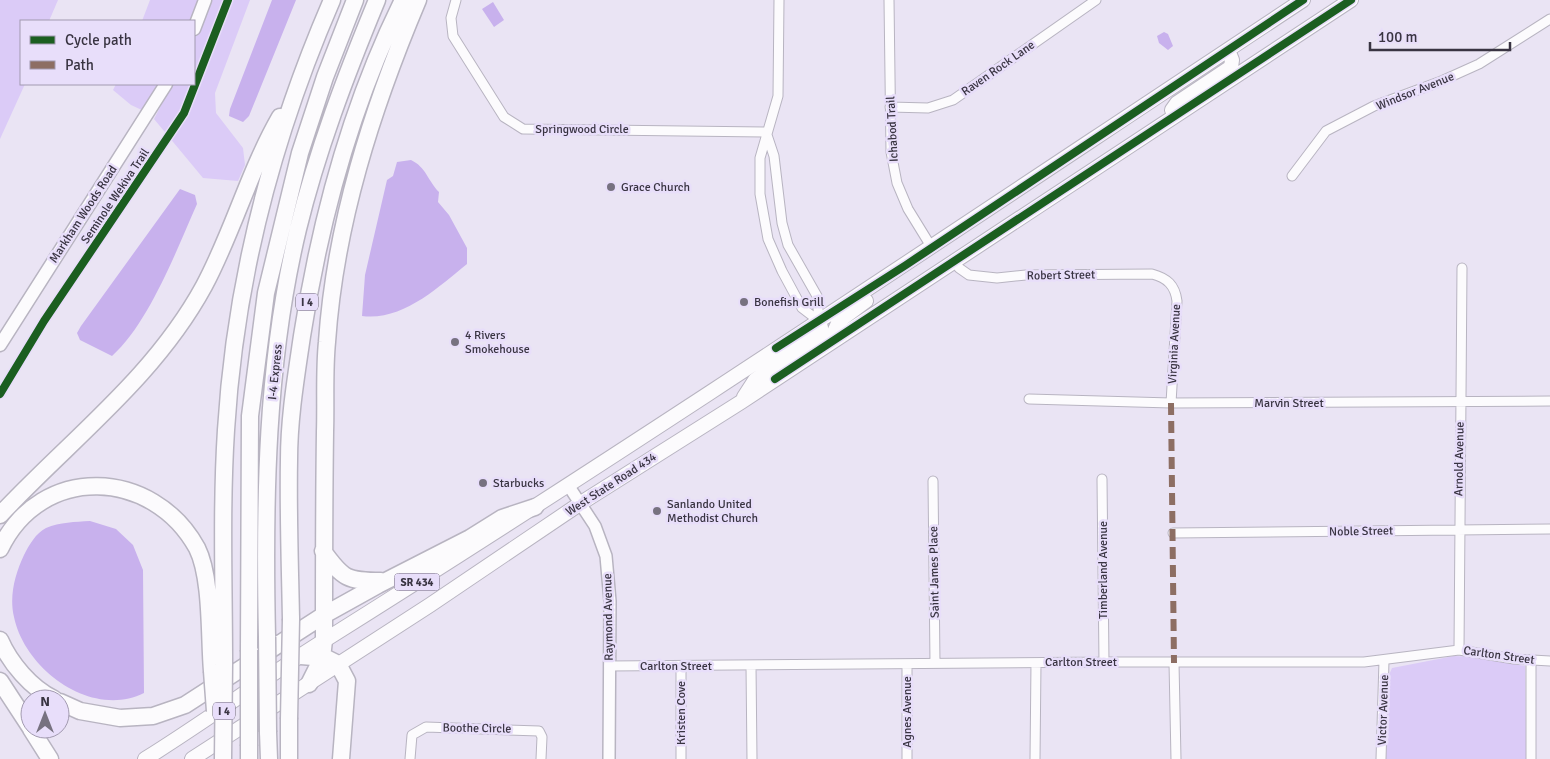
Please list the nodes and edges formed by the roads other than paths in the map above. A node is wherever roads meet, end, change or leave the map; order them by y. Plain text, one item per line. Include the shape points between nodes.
1 (205, 0) edge
2 (332, 0) edge
3 (355, 0) edge
4 (377, 0) edge
5 (403, 0) edge
6 (418, 0) edge
7 (456, 0) edge
8 (779, 0) edge
9 (889, 0) edge
10 (1096, 0) edge
11 (1303, 0) edge
12 (1351, 0) edge
13 (1550, 19) edge
14 (195, 26) edge
15 (1228, 50) junction
16 (165, 85) edge
17 (294, 93) junction
18 (890, 107) junction
19 (1164, 123) junction
20 (766, 132) junction
21 (1292, 176) dead end
22 (932, 248) junction
23 (954, 259) junction
24 (906, 265) junction
25 (1462, 268) dead end
26 (1172, 286) joint
27 (819, 321) junction
28 (829, 342) junction
29 (0, 345) edge
30 (1029, 399) dead end
31 (1550, 401) edge
32 (1460, 402) junction
33 (1172, 403) junction
34 (737, 404) junction
35 (1102, 479) dead end
36 (933, 481) dead end
37 (568, 485) junction
38 (581, 503) junction
39 (535, 507) junction
40 (0, 515) edge
41 (1550, 529) edge
42 (1459, 530) junction
43 (1173, 533) dead end
44 (0, 549) edge
45 (323, 551) junction
46 (383, 582) junction
47 (324, 615) junction
48 (0, 640) edge
49 (324, 640) junction
50 (1459, 650) junction
51 (301, 656) junction
52 (322, 658) junction
53 (1384, 661) junction
54 (1531, 661) junction
55 (1104, 662) junction
56 (1550, 662) edge
57 (935, 663) junction
58 (1036, 663) junction
59 (1174, 663) junction
60 (338, 664) junction
61 (907, 664) junction
62 (609, 666) junction
63 (681, 666) junction
64 (751, 666) junction
65 (218, 667) junction
66 (0, 682) edge
67 (309, 684) junction
68 (41, 689) edge
69 (70, 706) edge
70 (20, 712) edge
71 (38, 739) edge
72 (249, 752) edge
73 (50, 759) edge
74 (145, 759) edge
75 (192, 759) edge
76 (223, 759) edge
77 (268, 759) edge
78 (289, 759) edge
79 (341, 759) edge
80 (410, 759) edge
81 (541, 759) edge
82 (609, 759) edge
83 (681, 759) edge
84 (752, 759) edge
85 (907, 759) edge
86 (1035, 759) edge
87 (1176, 759) edge
88 (1381, 759) edge
89 (1531, 759) edge

1 - 14 main road
2 - 17 highway, I 4
3 - 72 highway, I-4 Express, bridge via 300,153 266,293 250,416
4 - 77 highway, I-4 Express, bridge via 348,70 298,230 273,374 267,464
5 - 78 highway, I 4, bridge via 363,94 320,231 309,288 288,459
6 - 45 highway via 378,104 346,210 327,342
7 - 20 street, Springwood Circle via 451,18 453,36 504,117 523,129
8 - 20 street via 778,96
9 - 18 street, Ichabod Trail
10 - 18 street, Raven Rock Lane via 953,100 928,108
11 - 15 main road, SR 434
12 - 19 main road, SR 434
13 - 21 street, Windsor Avenue via 1479,64 1374,106 1326,130
15 - 19 main road via 1231,67 1177,103
15 - 22 main road, SR 434
16 - 29 main road, Markham Woods Road
17 - 40 highway via 264,145 204,286 173,334 117,400
17 - 65 highway, I 4 via 258,215 234,351 226,429
18 - 22 street, Ichabod Trail via 891,152 897,182 908,210
19 - 23 main road, SR 434
20 - 27 street via 774,156 788,246 817,296
20 - 27 street via 760,158 760,194 768,239 802,308
22 - 24 main road, SR 434
23 - 26 street, Robert Street via 959,268 969,275 997,278 1152,274 1164,277
23 - 28 main road, SR 434
24 - 27 main road, SR 434
24 - 28 main road via 884,288 839,321
25 - 32 street, Arnold Avenue
26 - 33 street, Virginia Avenue via 1177,301
27 - 34 main road via 821,328 816,338 755,380
27 - 37 main road, SR 434
28 - 34 main road, SR 434
30 - 33 street, Marvin Street
31 - 32 street, Marvin Street
32 - 33 street, Marvin Street
32 - 42 street, Arnold Avenue
34 - 38 main road, West State Road 434 / SR 434
35 - 55 street, Timberland Avenue
36 - 57 street, Saint James Place
37 - 38 street, Raymond Avenue
37 - 39 main road, SR 434
38 - 60 main road, West State Road 434 / SR 434
38 - 62 street, Raymond Avenue via 595,526 606,556 610,601
39 - 46 highway via 502,518
39 - 49 main road, SR 434
41 - 42 street, Noble Street
42 - 43 street, Noble Street
42 - 50 street, Arnold Avenue
44 - 65 highway via 6,535 26,513 48,498 79,487 101,485 144,496 165,508 182,525 197,549 205,569
45 - 46 highway via 341,573 352,580
45 - 47 highway
46 - 47 highway
47 - 49 highway
47 - 69 highway via 185,705 154,716 120,718
48 - 68 highway via 23,675
49 - 51 main road, SR 434
49 - 52 highway
50 - 53 street, Carlton Street
50 - 54 street, Carlton Street
51 - 52 highway
51 - 74 main road, SR 434
52 - 60 highway
52 - 67 highway
53 - 59 street, Carlton Street
53 - 88 street, Victor Avenue
54 - 56 street, Carlton Street
54 - 89 street
55 - 58 street, Carlton Street
55 - 59 street, Carlton Street
57 - 58 street, Carlton Street
57 - 61 street, Carlton Street
58 - 86 street
59 - 87 street
60 - 67 main road, SR 434
60 - 79 highway via 347,681
61 - 64 street, Carlton Street
61 - 85 street, Agnes Avenue
62 - 63 street, Carlton Street
62 - 82 street, Raymond Avenue
63 - 64 street, Carlton Street
63 - 83 street, Kristen Cove
64 - 84 street
65 - 76 highway, I 4, bridge
66 - 70 highway
67 - 75 main road, SR 434
71 - 73 highway
80 - 81 street, Boothe Circle via 412,735 426,727 539,731

